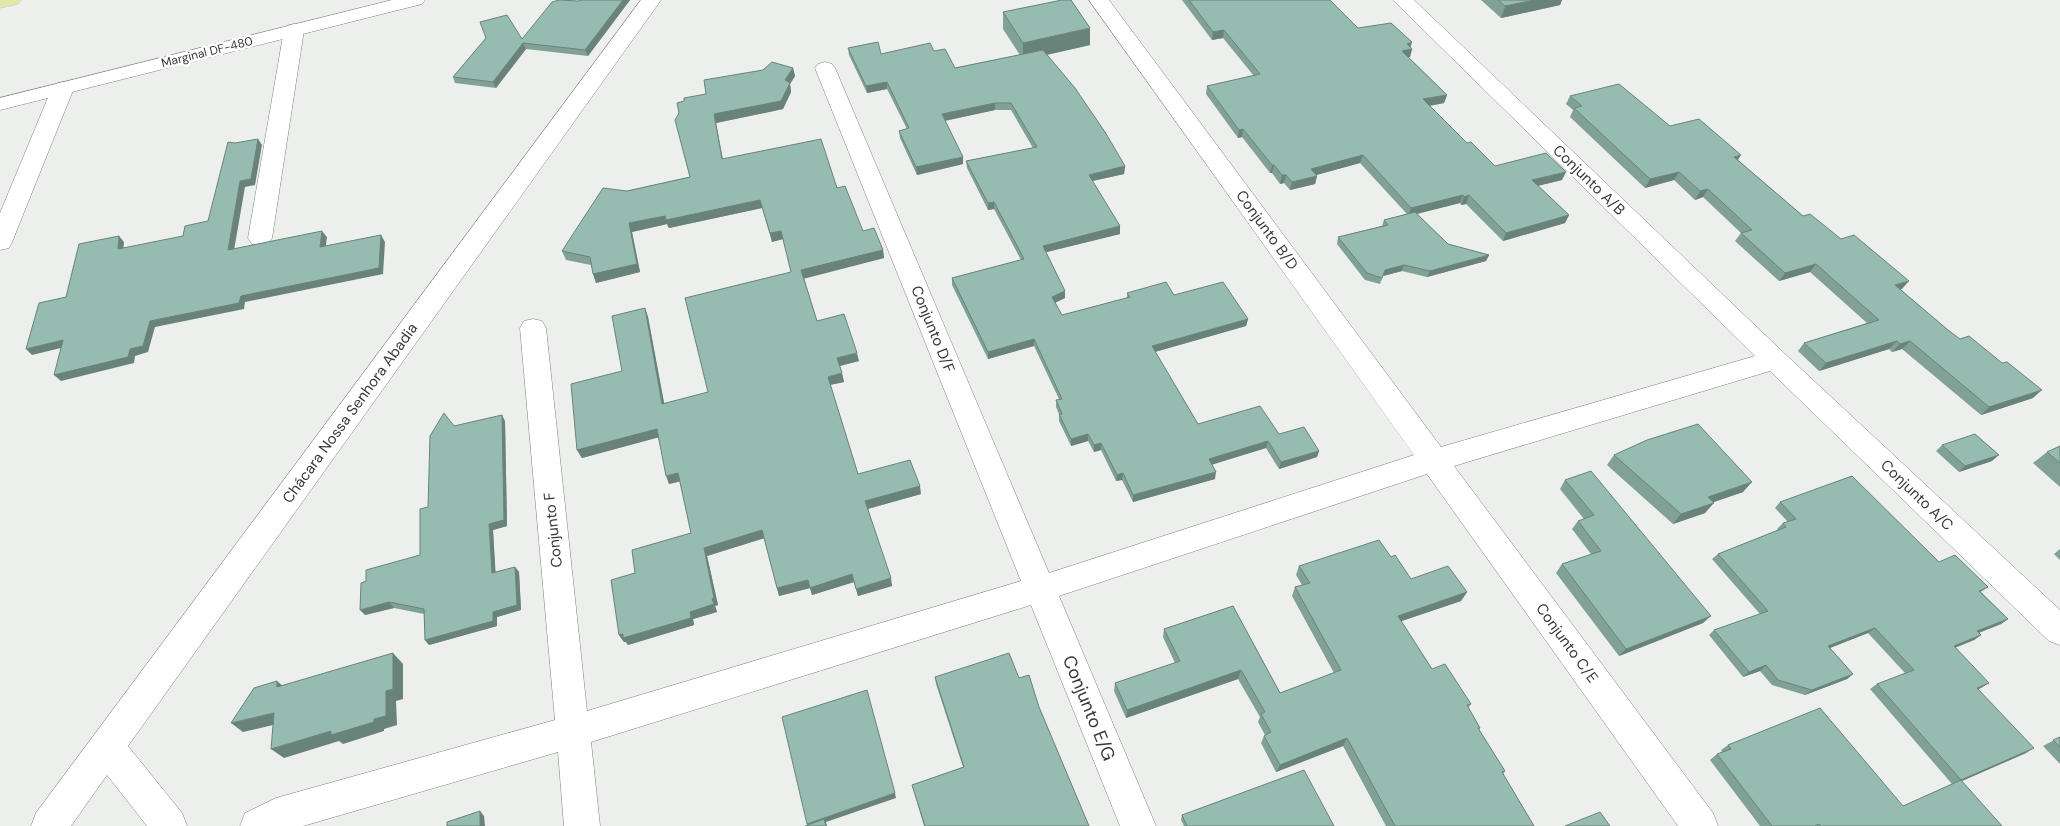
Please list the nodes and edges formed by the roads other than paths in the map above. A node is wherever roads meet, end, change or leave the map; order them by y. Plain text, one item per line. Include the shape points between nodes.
1 (11, 0) edge
2 (415, 0) edge
3 (651, 0) edge
4 (1099, 0) edge
5 (1403, 0) edge
6 (0, 2) edge
7 (294, 30) junction
8 (825, 68) dead end
9 (63, 88) junction
10 (0, 104) edge
11 (260, 238) dead end
12 (0, 242) edge
13 (533, 328) dead end
14 (1775, 360) junction
15 (1435, 460) junction
16 (1040, 590) junction
17 (2060, 631) edge
18 (573, 731) junction
19 (107, 747) junction
20 (49, 826) edge
21 (169, 826) edge
22 (258, 826) edge
23 (582, 826) edge
24 (1138, 826) edge
25 (1700, 826) edge

1 - 6 main road
2 - 7 street, Marginal DF-480
3 - 19 street, Chácara Nossa Senhora Abadia
4 - 15 street, Conjunto B/D
5 - 14 street, Conjunto A/B
7 - 9 street, Marginal DF-480
7 - 11 street
8 - 16 street, Conjunto D/F
9 - 10 street, Marginal DF-480
9 - 12 street
13 - 18 street, Conjunto F
14 - 15 street
14 - 17 street, Conjunto A/C
15 - 16 street
15 - 25 street, Conjunto C/E
16 - 18 street
16 - 24 street, Conjunto E/G
18 - 22 street via 276,816
18 - 23 street, Conjunto F
19 - 20 street, Chácara Nossa Senhora Abadia
19 - 21 street

